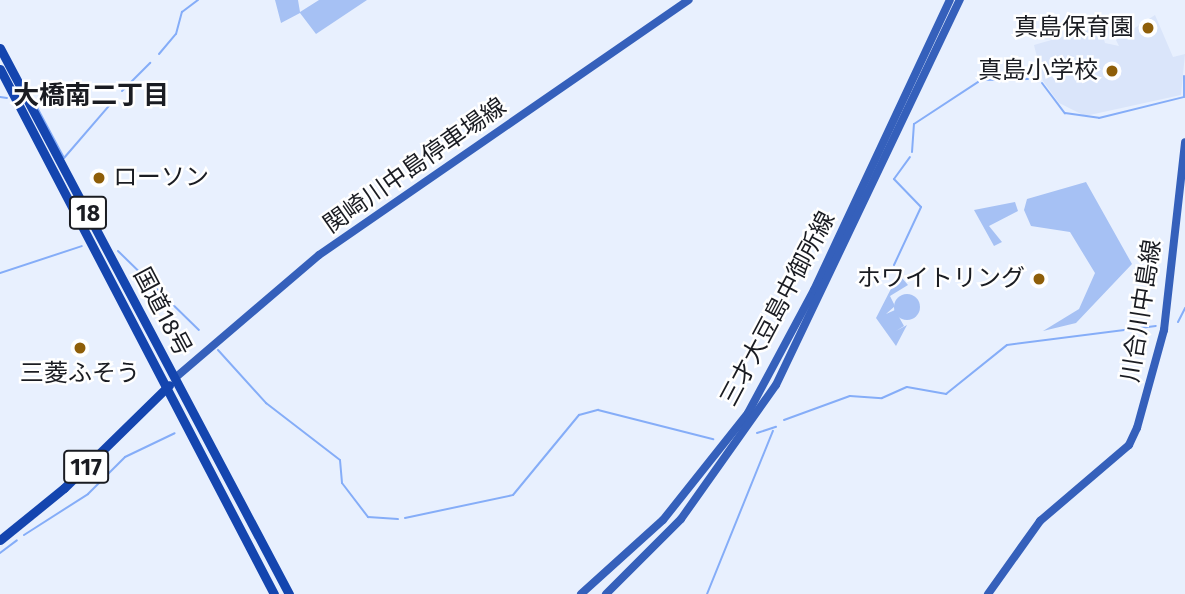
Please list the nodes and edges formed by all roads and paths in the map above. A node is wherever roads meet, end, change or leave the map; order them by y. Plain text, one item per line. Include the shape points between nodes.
1 (689, 0) edge
2 (950, 0) edge
3 (961, 0) edge
4 (0, 48) edge
5 (0, 69) edge
6 (1185, 142) edge
7 (175, 378) junction
8 (166, 387) junction
9 (0, 540) edge
10 (274, 594) edge
11 (289, 594) edge
12 (581, 594) edge
13 (606, 594) edge
14 (988, 594) edge

1 - 7 main road, 関崎川中島停車場線 via 319,256
2 - 12 main road, 三才大豆島中御所線 via 814,290 748,413 663,520
3 - 13 main road, 三才大豆島中御所線 via 776,385 681,519
4 - 7 highway, 国道18号 / 18
5 - 8 highway, 国道18号 / 18
6 - 14 main road, 川合川中島線 via 1164,330 1137,428 1129,445 1056,503
7 - 8 highway, 117
7 - 11 highway, 国道18号 / 18
8 - 9 highway, 117 via 64,488
8 - 10 highway, 国道18号 / 18

